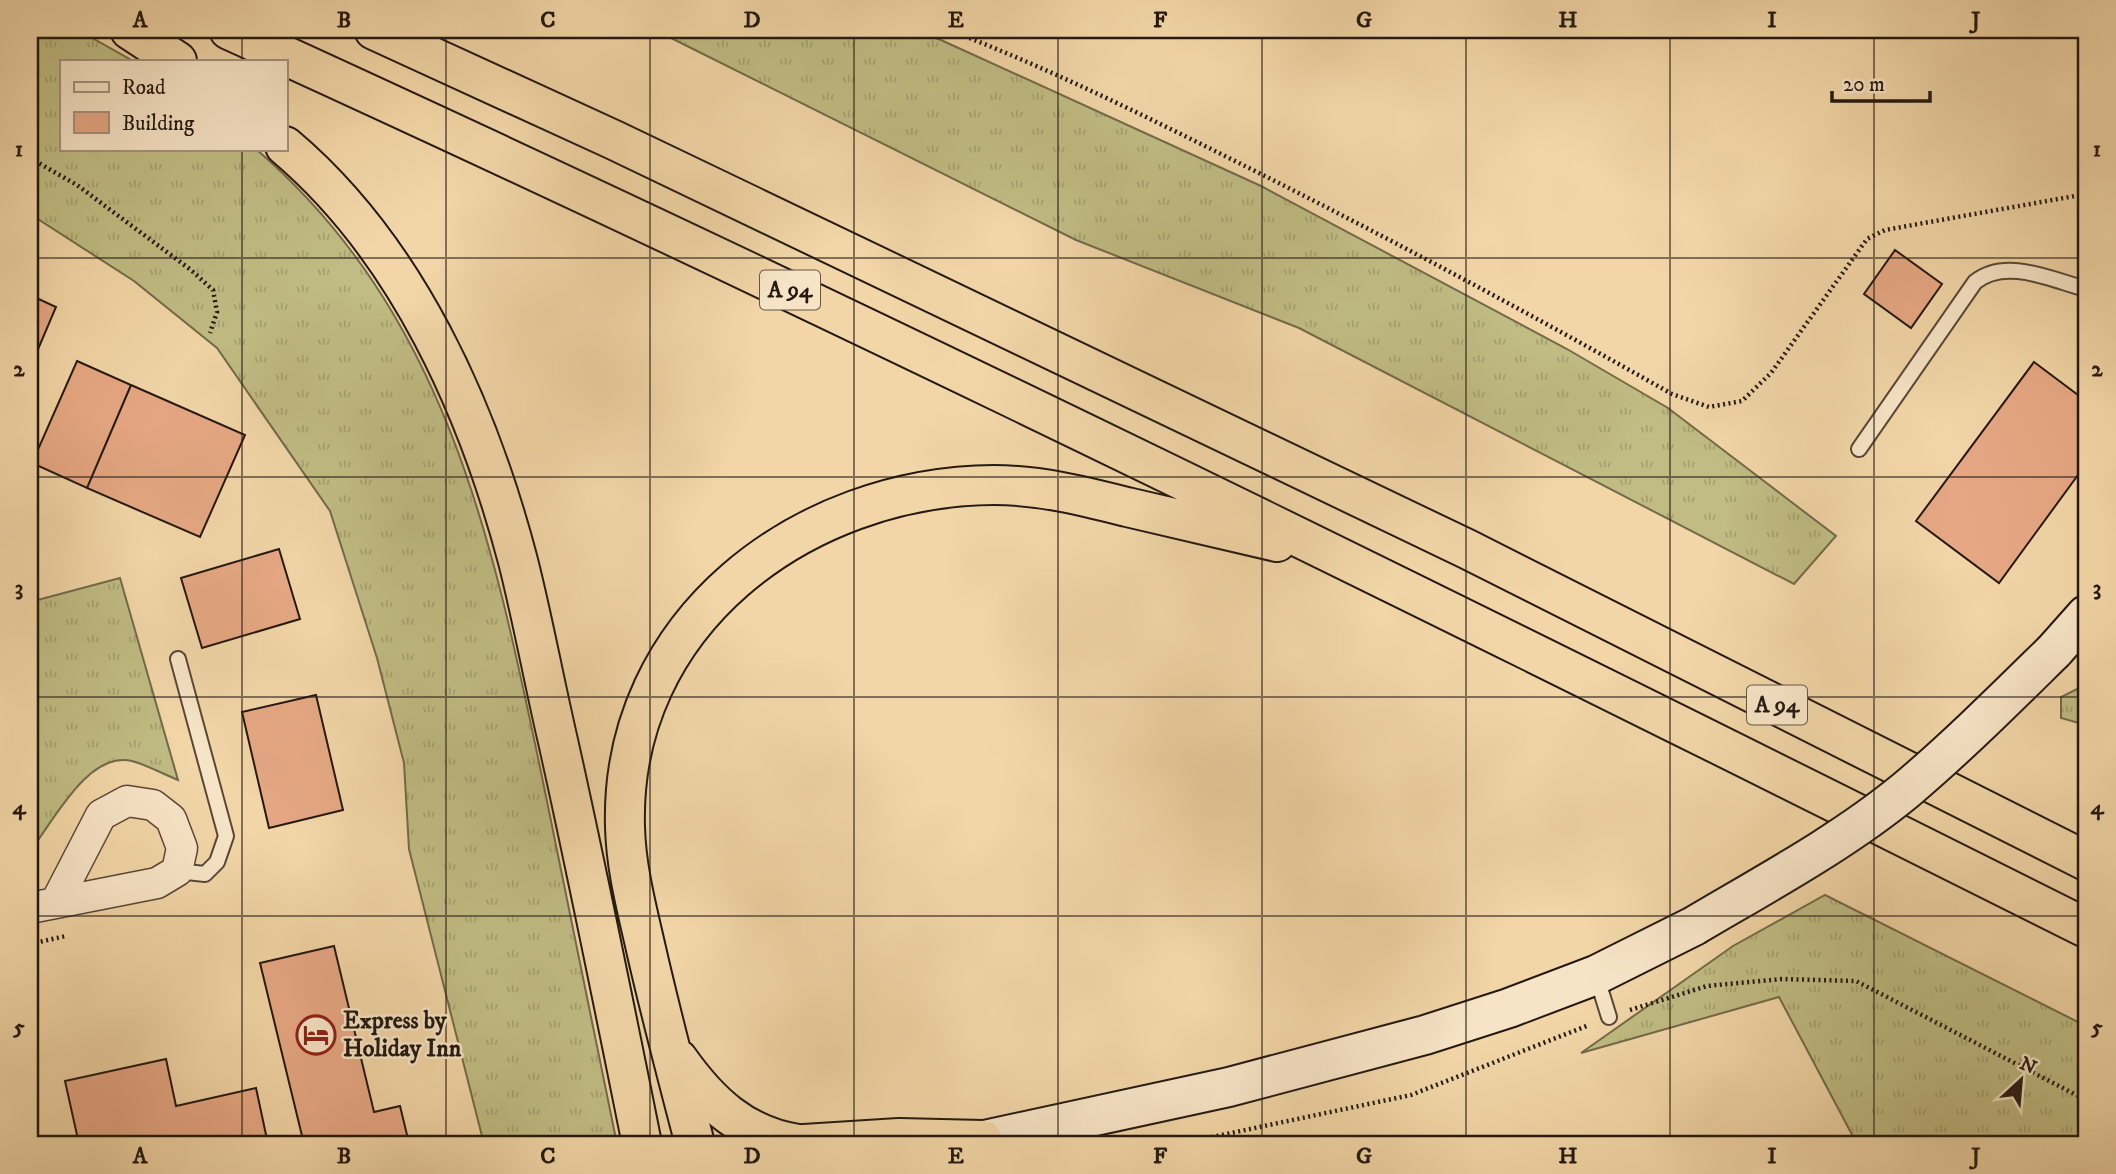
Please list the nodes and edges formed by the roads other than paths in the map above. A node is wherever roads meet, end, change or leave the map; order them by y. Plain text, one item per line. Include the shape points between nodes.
1 (131, 30) edge
2 (229, 30) edge
3 (374, 30) edge
4 (176, 60) edge
5 (287, 148) edge
6 (2086, 289) edge
7 (1859, 449) dead end
8 (1347, 558) junction
9 (2086, 615) edge
10 (178, 659) dead end
11 (2086, 861) edge
12 (177, 871) junction
13 (43, 905) edge
14 (2086, 928) edge
15 (1596, 975) junction
16 (1609, 1017) road end
17 (670, 1049) junction
18 (974, 1142) edge
19 (642, 1144) edge
20 (695, 1144) edge
21 (798, 1144) edge
22 (804, 1144) edge

1 - 4 highway
2 - 8 highway, A 94 via 588,193
3 - 11 highway, A 94 via 614,140 1467,549
5 - 19 highway via 347,207 382,253 441,354 493,478 523,586
6 - 7 lane via 2001,269 1984,274
8 - 14 highway, A 94
8 - 17 highway via 1059,490 996,485 936,488 889,497 838,514 761,559 704,610 670,654 635,734 625,827 630,878
9 - 15 main road, bridge via 1974,730 1904,792 1800,863 1694,926
10 - 12 lane via 226,836 217,862 205,874
12 - 13 street via 157,883
12 - 13 street via 182,848 171,819 153,805 127,801 101,816
15 - 16 lane
15 - 18 main road via 1425,1035 1228,1087
17 - 20 highway
17 - 21 highway via 701,1090 737,1123 776,1141
18 - 22 highway via 899,1138

